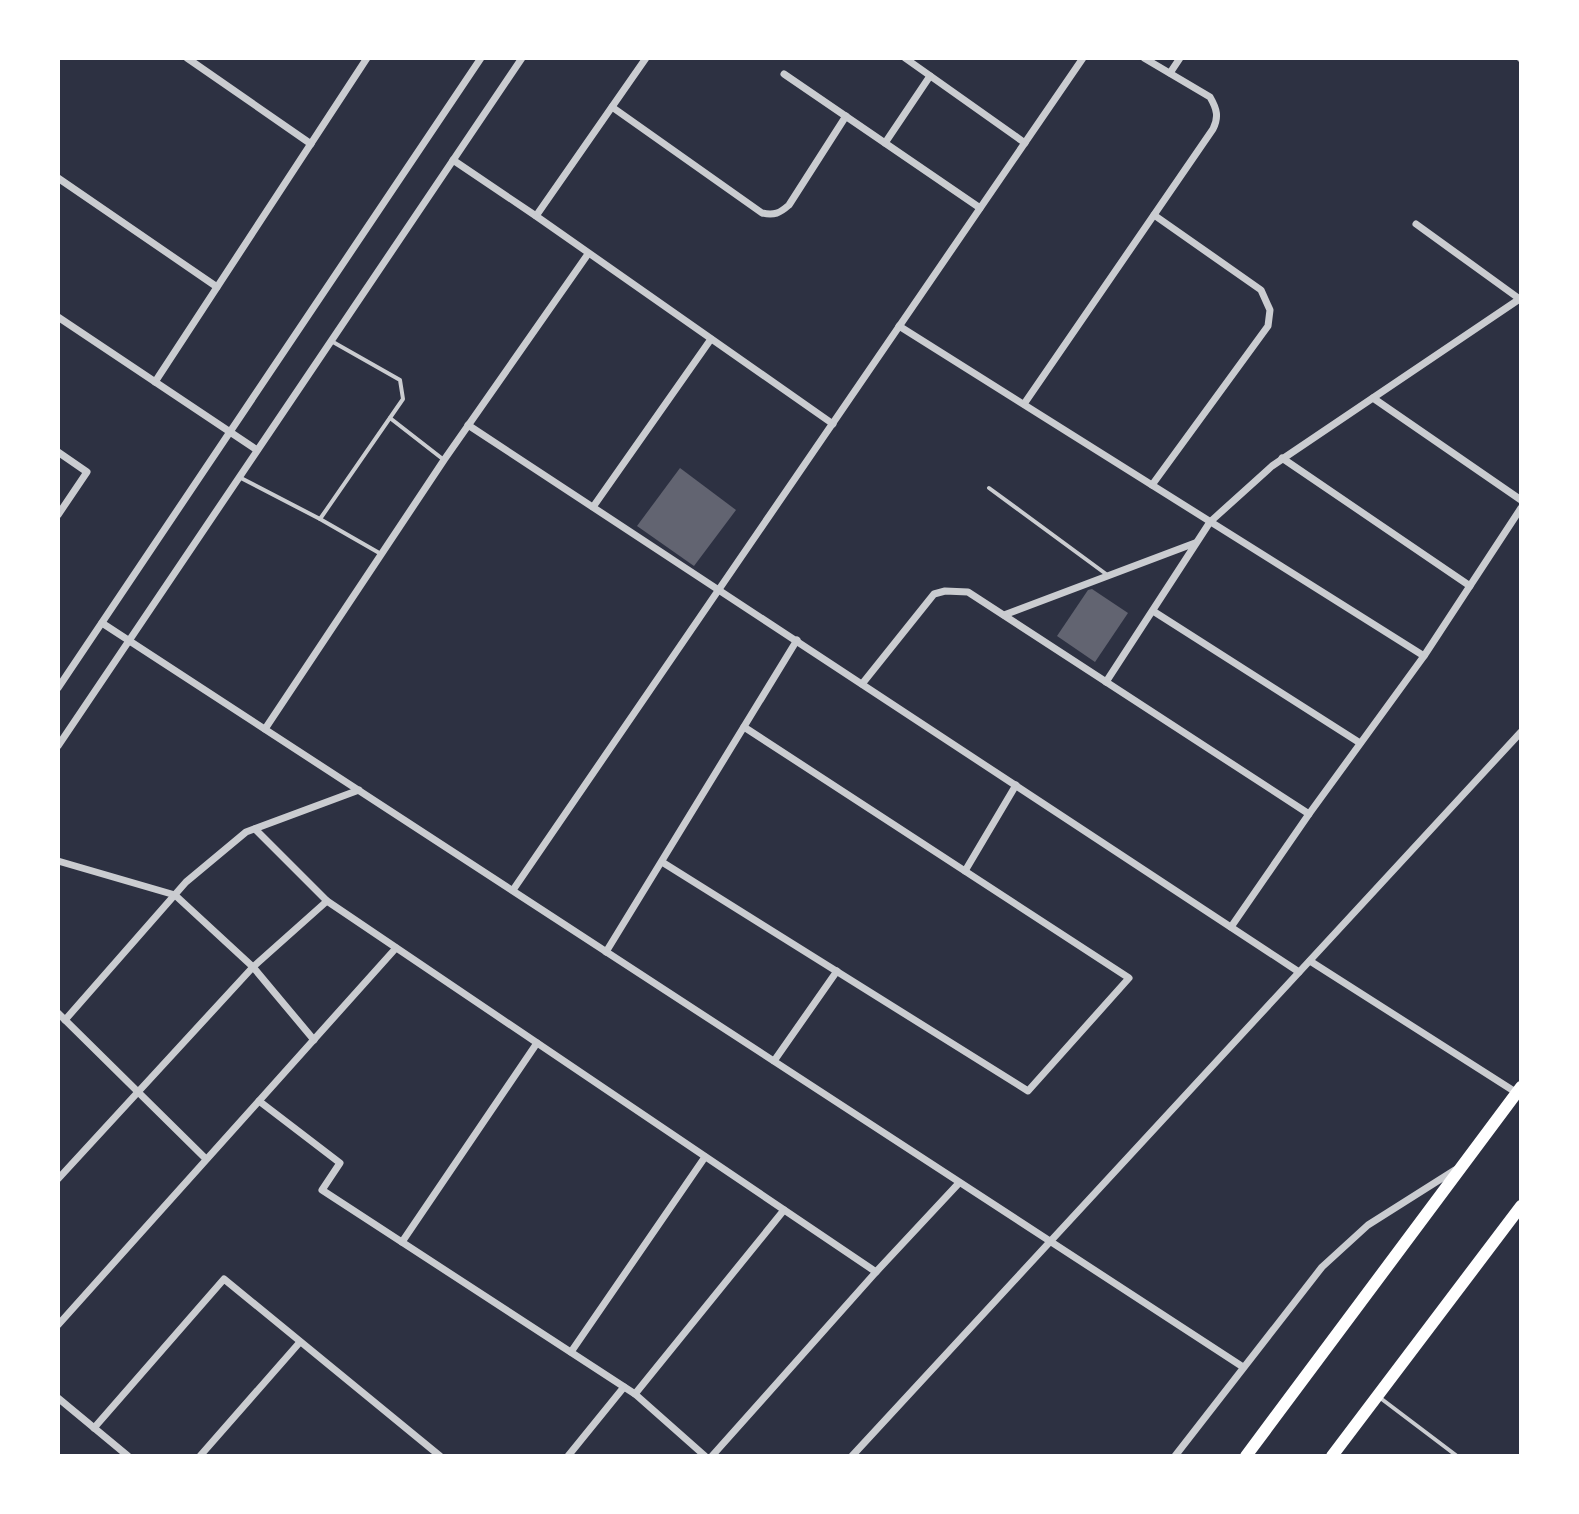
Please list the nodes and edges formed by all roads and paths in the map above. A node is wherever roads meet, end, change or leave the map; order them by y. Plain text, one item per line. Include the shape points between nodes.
1 (187, 58) edge
2 (367, 58) edge
3 (481, 58) edge
4 (522, 58) edge
5 (646, 58) edge
6 (905, 58) edge
7 (1083, 58) edge
8 (1144, 58) edge
9 (1180, 58) edge
10 (1170, 73) junction
11 (784, 74) dead end
12 (930, 76) junction
13 (612, 107) junction
14 (846, 116) junction
15 (885, 143) junction
16 (1025, 143) junction
17 (311, 144) junction
18 (453, 160) junction
19 (58, 178) edge
20 (980, 208) junction
21 (1154, 215) junction
22 (536, 216) junction
23 (1416, 224) dead end
24 (588, 254) junction
25 (217, 287) junction
26 (1521, 299) edge
27 (58, 317) edge
28 (899, 326) junction
29 (711, 339) junction
30 (331, 340) junction
31 (155, 382) junction
32 (1373, 398) junction
33 (1024, 404) junction
34 (390, 418) junction
35 (833, 424) junction
36 (468, 425) junction
37 (230, 432) junction
38 (257, 450) junction
39 (58, 452) edge
40 (1282, 458) junction
41 (444, 460) junction
42 (239, 477) junction
43 (1152, 485) junction
44 (989, 488) dead end
45 (1521, 500) edge
46 (593, 507) junction
47 (1521, 508) edge
48 (58, 515) edge
49 (320, 519) junction
50 (1210, 522) junction
51 (1197, 542) junction
52 (381, 554) junction
53 (1108, 576) junction
54 (1470, 586) junction
55 (719, 589) junction
56 (1153, 611) junction
57 (1004, 615) junction
58 (102, 623) junction
59 (128, 640) junction
60 (797, 640) junction
61 (1424, 656) junction
62 (1106, 682) junction
63 (862, 684) junction
64 (58, 688) edge
65 (744, 727) junction
66 (265, 729) junction
67 (1521, 732) edge
68 (1360, 743) junction
69 (58, 746) edge
70 (1016, 785) junction
71 (359, 790) junction
72 (1309, 814) junction
73 (255, 829) junction
74 (58, 861) edge
75 (662, 862) junction
76 (965, 871) junction
77 (513, 890) junction
78 (175, 895) junction
79 (327, 901) junction
80 (1231, 927) junction
81 (396, 948) junction
82 (606, 952) junction
83 (1310, 961) junction
84 (253, 967) junction
85 (837, 971) junction
86 (1299, 972) junction
87 (58, 1013) edge
88 (65, 1020) junction
89 (314, 1040) junction
90 (537, 1043) junction
91 (774, 1061) junction
92 (1519, 1090) edge
93 (138, 1092) junction
94 (259, 1101) junction
95 (705, 1157) junction
96 (206, 1159) junction
97 (1464, 1165) junction
98 (58, 1179) edge
99 (959, 1183) junction
100 (1521, 1206) edge
101 (784, 1210) junction
102 (402, 1242) junction
103 (1050, 1242) junction
104 (876, 1272) junction
105 (58, 1325) edge
106 (300, 1342) junction
107 (571, 1352) junction
108 (1243, 1367) junction
109 (624, 1387) junction
110 (635, 1394) junction
111 (1378, 1396) junction
112 (58, 1398) edge
113 (94, 1428) junction
114 (434, 1454) edge
115 (128, 1456) edge
116 (200, 1456) edge
117 (568, 1456) edge
118 (705, 1456) edge
119 (712, 1456) edge
120 (852, 1456) edge
121 (1175, 1456) edge
122 (1246, 1456) edge
123 (1332, 1456) edge
124 (1457, 1456) edge

1 - 17 street
2 - 17 street
3 - 37 street
4 - 18 street
5 - 13 street
6 - 12 street
7 - 16 street
8 - 10 street
9 - 10 street
10 - 21 street via 1210,97 1218,118
11 - 14 street
12 - 15 street
12 - 16 street
13 - 14 street via 771,215 789,205
13 - 22 street
14 - 15 street
15 - 20 street
16 - 20 street
17 - 25 street
18 - 22 street
18 - 30 street
19 - 25 street
20 - 28 street
21 - 33 street
21 - 43 street via 1261,290 1270,310 1268,326
22 - 24 street
23 - 26 street
24 - 29 street
24 - 36 street
25 - 31 street
26 - 32 street
27 - 31 street
28 - 33 street
28 - 35 street
29 - 35 street
29 - 46 street
30 - 34 lane via 400,380 403,399
30 - 38 street
31 - 37 street
32 - 40 street
32 - 45 street
33 - 43 street
34 - 41 lane
34 - 49 lane
35 - 55 street
36 - 41 street
36 - 46 street
37 - 38 street
37 - 58 street
38 - 42 street
39 - 48 street via 87,472
40 - 50 street
40 - 54 street
41 - 52 street
42 - 49 lane
42 - 59 street
43 - 50 street
44 - 53 lane
46 - 55 street
47 - 54 street
49 - 52 lane
50 - 51 street
50 - 61 street
51 - 53 street
51 - 56 street
52 - 66 street
53 - 57 street
54 - 61 street
55 - 60 street
55 - 77 street
56 - 62 street
56 - 68 street
57 - 62 street
57 - 63 street via 968,592 934,594
58 - 59 street
58 - 64 street
59 - 66 street
59 - 69 street
60 - 63 street
60 - 65 street
61 - 68 street
62 - 72 street
63 - 70 street
65 - 75 street
65 - 76 street
66 - 71 street
67 - 83 street
68 - 72 street
70 - 76 street
70 - 80 street
71 - 73 street
71 - 77 street
72 - 80 street
73 - 78 street
73 - 79 street
74 - 78 street
75 - 82 street
75 - 85 street
76 - 85 street via 1129,978 1028,1091
77 - 82 street
78 - 84 street
78 - 88 street
79 - 81 street
79 - 84 street
80 - 86 street
81 - 89 street
81 - 90 street
82 - 91 street
83 - 86 street
83 - 92 street
84 - 89 street
84 - 93 street
85 - 91 street
86 - 103 street
87 - 88 street
88 - 93 street
89 - 94 street
90 - 95 street
90 - 102 street
91 - 99 street
92 - 97 highway
93 - 96 street
93 - 98 street
94 - 96 street
94 - 102 street via 340,1163 322,1190
95 - 101 street
95 - 107 street
96 - 105 street
97 - 108 street via 1368,1225 1322,1267
97 - 122 highway
99 - 103 street
99 - 104 street
100 - 111 highway
101 - 104 street
101 - 110 street
102 - 107 street
103 - 108 street
103 - 120 street
104 - 119 street
106 - 113 street via 224,1279
106 - 114 street
106 - 116 street
107 - 109 street
108 - 121 street
109 - 110 street
109 - 117 street
110 - 118 street
111 - 123 highway
111 - 124 lane
112 - 113 street
113 - 115 street

